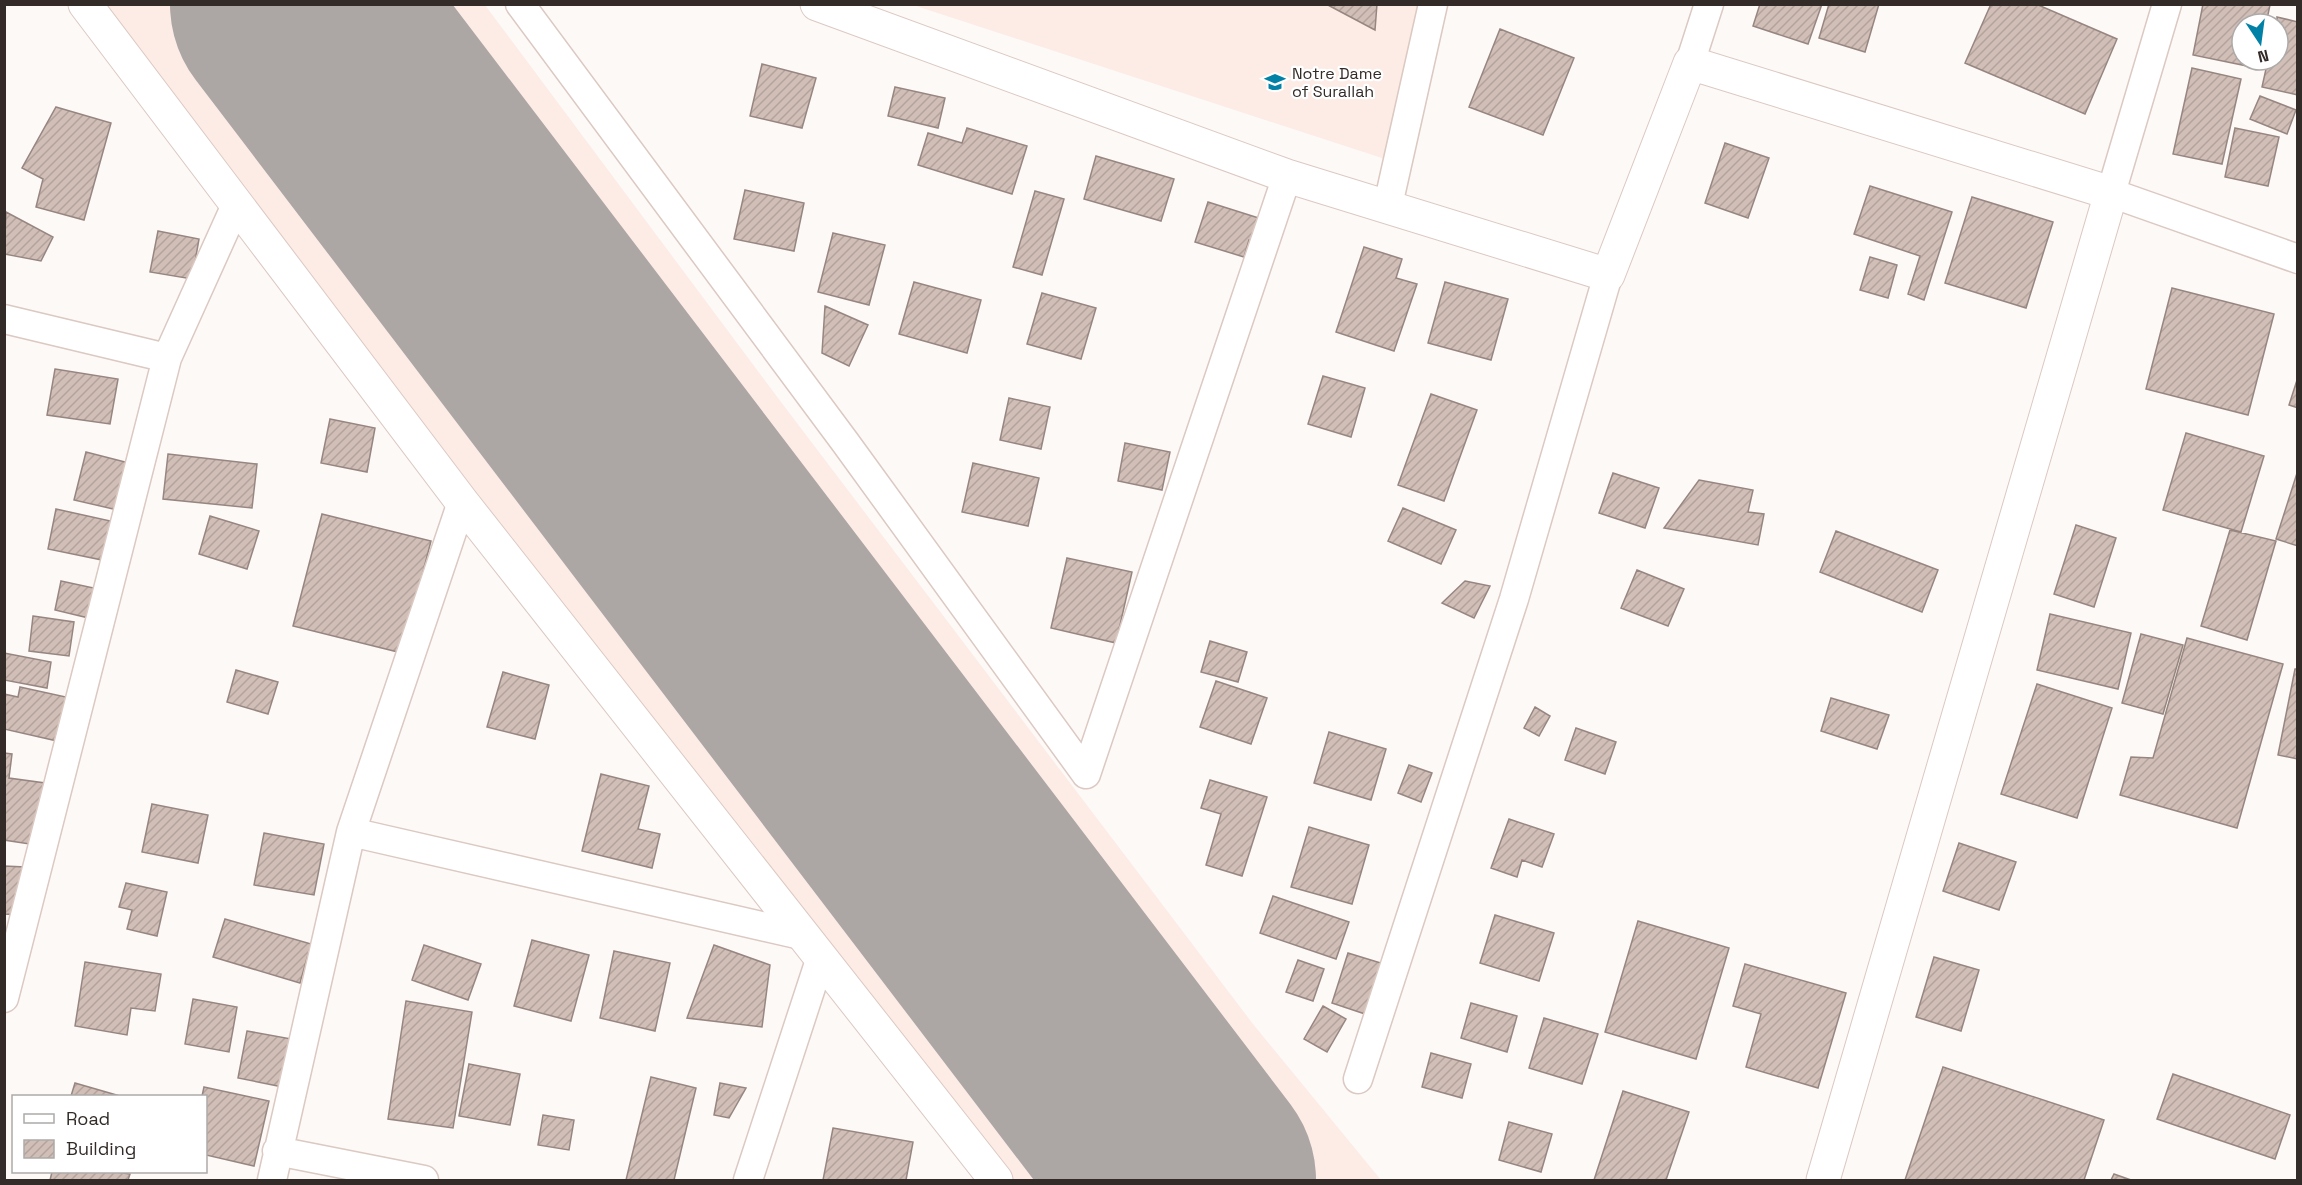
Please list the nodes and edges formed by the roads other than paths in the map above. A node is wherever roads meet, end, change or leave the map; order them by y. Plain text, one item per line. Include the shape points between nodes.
1 (85, 4) edge
2 (520, 4) edge
3 (818, 4) edge
4 (1433, 4) edge
5 (1709, 4) edge
6 (2167, 4) edge
7 (1690, 63) junction
8 (1287, 176) junction
9 (2111, 193) junction
10 (236, 205) junction
11 (1388, 205) junction
12 (2298, 260) edge
13 (1608, 274) junction
14 (4, 319) edge
15 (167, 358) junction
16 (462, 502) junction
17 (351, 832) junction
18 (810, 948) junction
19 (4, 998) edge
20 (1358, 1079) dead end
21 (277, 1151) junction
22 (272, 1180) edge
23 (424, 1180) edge
24 (748, 1180) edge
25 (996, 1180) edge
26 (1823, 1180) edge

1 - 10 street
2 - 8 street via 1086,774
3 - 8 street
4 - 11 street
5 - 7 street
6 - 9 street
7 - 9 street
7 - 13 street
8 - 11 street
9 - 12 street
9 - 26 street
10 - 15 street
10 - 16 street
11 - 13 street
13 - 20 street via 1514,599
14 - 15 street
15 - 19 street
16 - 17 street
16 - 18 street
17 - 18 street
17 - 21 street
18 - 24 street
18 - 25 street
21 - 22 street
21 - 23 street

